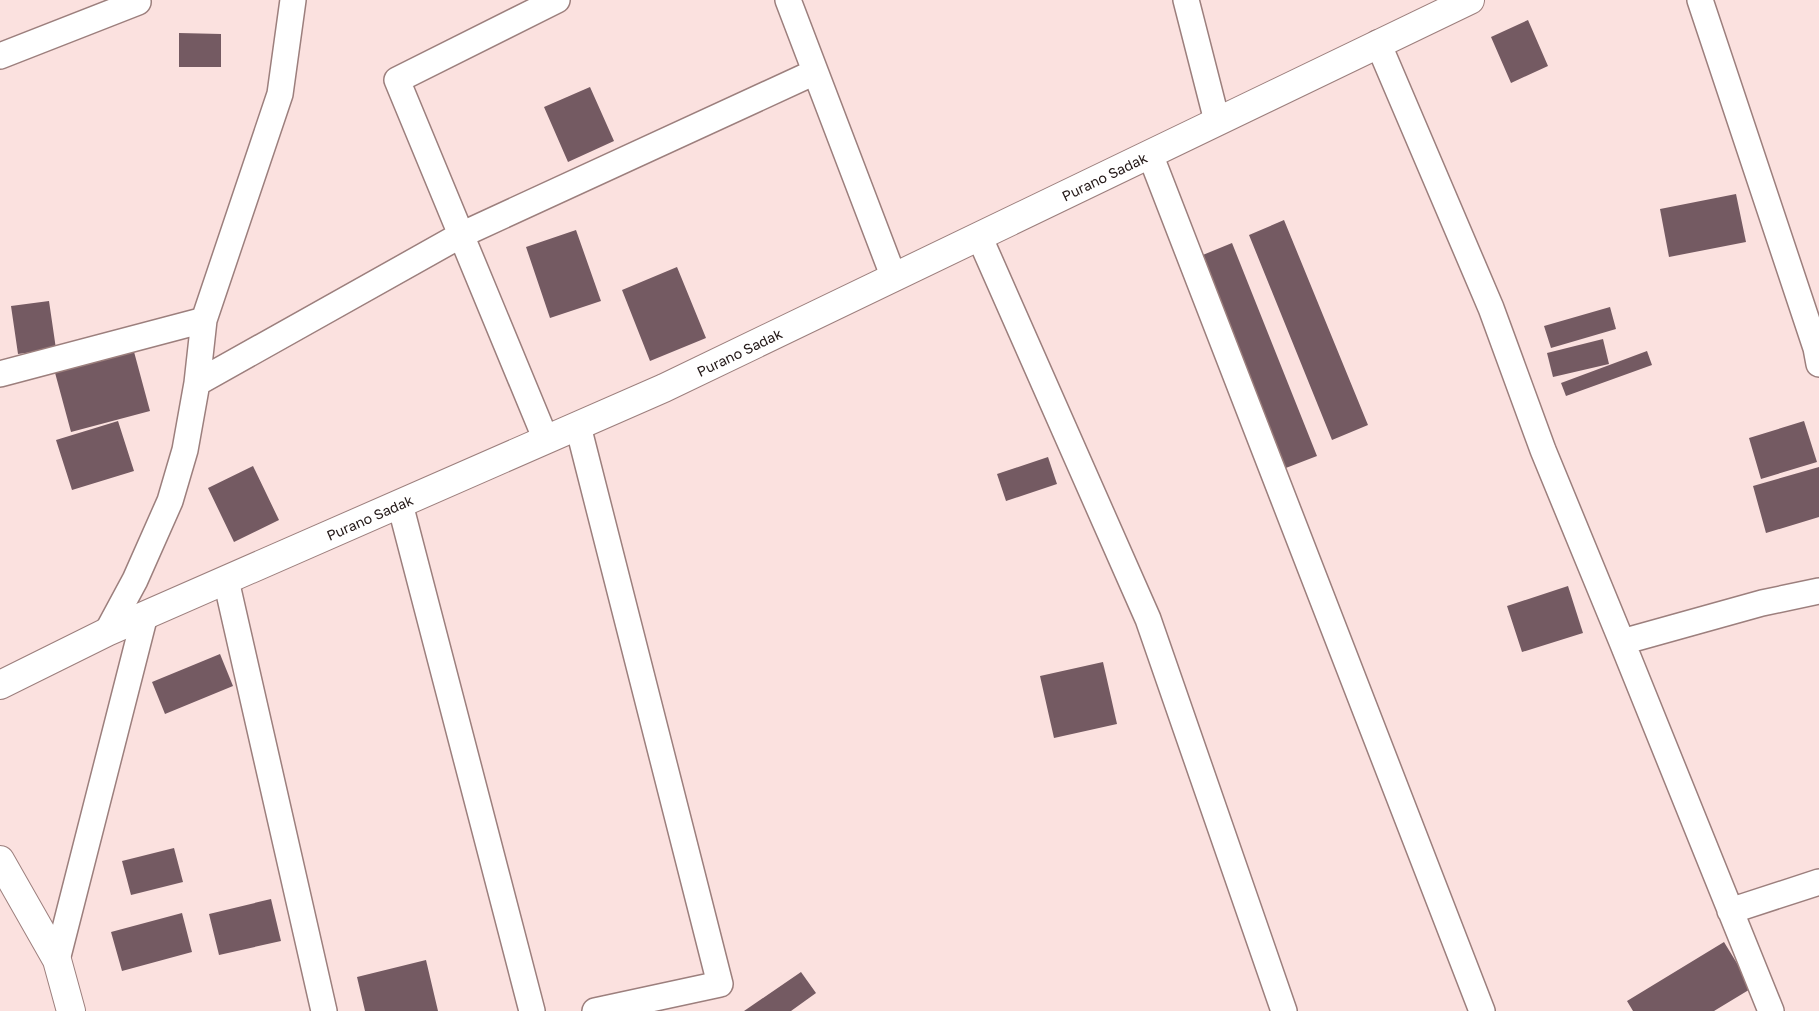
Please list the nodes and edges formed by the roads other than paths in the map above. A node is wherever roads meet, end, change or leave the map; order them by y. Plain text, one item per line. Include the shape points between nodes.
1 (293, 0) edge
2 (557, 0) edge
3 (788, 0) edge
4 (1186, 0) edge
5 (1470, 0) edge
6 (1700, 0) edge
7 (138, 2) dead end
8 (1378, 44) junction
9 (0, 56) edge
10 (815, 72) junction
11 (1218, 121) junction
12 (1150, 154) junction
13 (461, 235) junction
14 (979, 236) junction
15 (894, 278) junction
16 (204, 320) junction
17 (1819, 364) edge
18 (0, 374) edge
19 (197, 383) junction
20 (578, 426) junction
21 (546, 440) junction
22 (400, 504) junction
23 (226, 580) junction
24 (1819, 591) edge
25 (145, 615) junction
26 (107, 632) junction
27 (1622, 642) junction
28 (0, 685) edge
29 (0, 860) edge
30 (1819, 882) edge
31 (1730, 911) junction
32 (57, 960) junction
33 (72, 1011) edge
34 (324, 1011) edge
35 (532, 1011) edge
36 (595, 1011) edge
37 (1284, 1011) edge
38 (1482, 1011) edge
39 (1771, 1011) edge

1 - 16 street via 280,94
2 - 13 street via 397,80
3 - 10 street
4 - 11 street
5 - 8 main road, Purano Sadak
6 - 17 street
7 - 9 street
8 - 11 main road, Purano Sadak
8 - 27 street via 1491,308 1543,450
10 - 13 street
10 - 15 street
11 - 12 main road, Purano Sadak
12 - 14 main road, Purano Sadak
12 - 38 street
13 - 19 street
13 - 21 street
14 - 15 main road, Purano Sadak
14 - 37 street via 1148,620
15 - 20 main road, Purano Sadak
16 - 18 street
16 - 19 street
19 - 26 street via 185,450 170,501 135,580
20 - 21 main road, Purano Sadak
20 - 36 street via 720,984
21 - 22 main road, Purano Sadak
22 - 23 main road, Purano Sadak
22 - 35 street
23 - 25 main road, Purano Sadak
23 - 34 street
24 - 27 street via 1762,603
25 - 26 main road, Purano Sadak
25 - 32 street
26 - 28 main road, Purano Sadak
27 - 31 street
29 - 32 main road
30 - 31 street
31 - 39 street
32 - 33 main road

